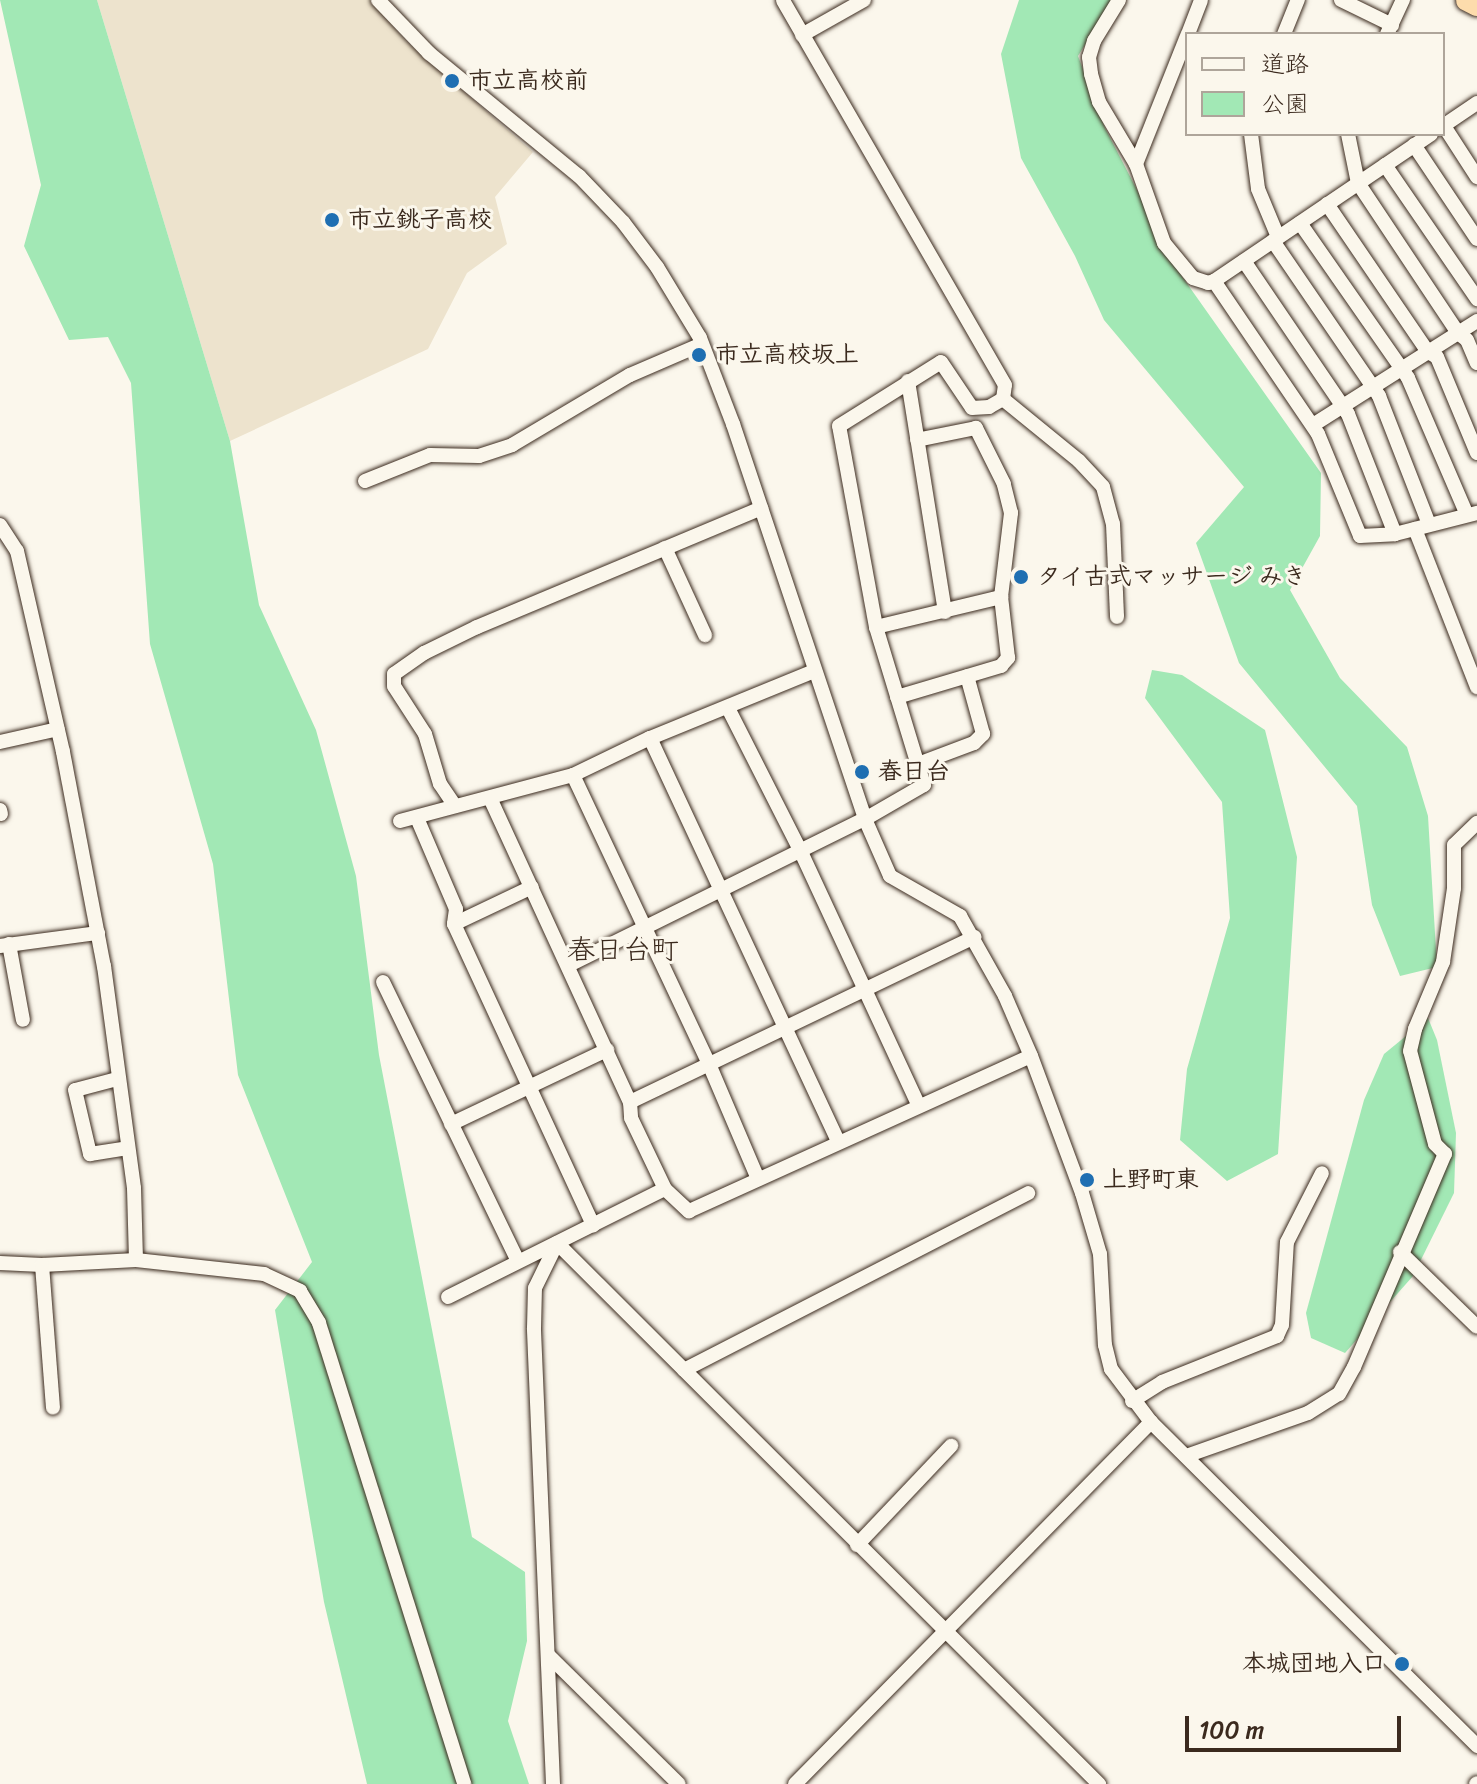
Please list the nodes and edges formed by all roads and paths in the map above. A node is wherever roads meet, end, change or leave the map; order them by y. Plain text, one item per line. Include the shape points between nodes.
1 (378, 0) edge
2 (783, 0) edge
3 (864, 0) edge
4 (1119, 0) edge
5 (1201, 0) edge
6 (1298, 0) edge
7 (1341, 0) edge
8 (1403, 0) edge
9 (1467, 0) edge
10 (1477, 5) edge
11 (1389, 29) edge
12 (1188, 32) edge
13 (1285, 32) edge
14 (802, 35) junction
15 (1185, 40) edge
16 (1172, 73) junction
17 (1185, 78) edge
18 (1472, 106) edge
19 (1477, 123) edge
20 (1445, 125) edge
21 (1445, 129) edge
22 (1251, 136) edge
23 (1348, 136) edge
24 (1428, 136) edge
25 (1414, 145) junction
26 (1136, 164) junction
27 (1385, 165) junction
28 (1477, 177) edge
29 (1358, 183) junction
30 (1327, 204) junction
31 (1300, 223) junction
32 (1276, 239) junction
33 (1477, 239) edge
34 (1244, 261) junction
35 (1214, 281) junction
36 (1477, 299) edge
37 (1477, 321) edge
38 (1458, 333) junction
39 (702, 344) junction
40 (1428, 352) junction
41 (1477, 363) edge
42 (1401, 367) junction
43 (908, 381) junction
44 (1369, 387) junction
45 (1003, 399) junction
46 (1342, 406) junction
47 (1313, 425) junction
48 (917, 440) junction
49 (1477, 453) edge
50 (365, 481) dead end
51 (761, 508) junction
52 (1472, 514) edge
53 (1422, 526) junction
54 (3, 533) edge
55 (1395, 534) junction
56 (665, 548) junction
57 (1001, 597) junction
58 (945, 612) junction
59 (1117, 617) dead end
60 (876, 627) junction
61 (705, 635) dead end
62 (814, 671) junction
63 (967, 676) junction
64 (1477, 687) edge
65 (897, 697) junction
66 (728, 708) junction
67 (58, 729) junction
68 (650, 738) junction
69 (0, 742) edge
70 (918, 764) junction
71 (573, 775) junction
72 (490, 798) junction
73 (455, 806) junction
74 (417, 818) junction
75 (865, 819) junction
76 (400, 821) dead end
77 (1477, 823) edge
78 (801, 852) junction
79 (532, 887) junction
80 (720, 890) junction
81 (454, 924) junction
82 (645, 927) junction
83 (98, 933) junction
84 (974, 937) junction
85 (4, 945) edge
86 (569, 965) junction
87 (383, 982) dead end
88 (865, 991) junction
89 (23, 1020) dead end
90 (784, 1028) junction
91 (607, 1050) junction
92 (1031, 1056) junction
93 (709, 1064) junction
94 (117, 1079) junction
95 (530, 1087) junction
96 (630, 1102) junction
97 (919, 1106) junction
98 (451, 1124) junction
99 (838, 1141) junction
100 (128, 1148) junction
101 (1322, 1173) dead end
102 (758, 1179) junction
103 (665, 1189) junction
104 (1028, 1193) dead end
105 (593, 1225) junction
106 (557, 1243) junction
107 (1400, 1252) junction
108 (136, 1260) junction
109 (518, 1261) junction
110 (0, 1263) edge
111 (42, 1265) junction
112 (448, 1297) dead end
113 (1477, 1327) edge
114 (684, 1370) junction
115 (1132, 1401) junction
116 (53, 1408) dead end
117 (1151, 1422) junction
118 (951, 1446) dead end
119 (1186, 1456) junction
120 (857, 1545) junction
121 (946, 1632) junction
122 (549, 1656) junction
123 (1477, 1746) edge
124 (464, 1784) edge
125 (553, 1784) edge
126 (679, 1784) edge
127 (795, 1784) edge
128 (1099, 1784) edge

1 - 39 street via 419,44 579,176 623,222 657,267
2 - 14 street
3 - 14 street
4 - 26 street via 1089,57 1099,102
5 - 12 street
6 - 13 street
7 - 11 street
8 - 11 street
9 - 10 highway
14 - 45 street via 1005,385
15 - 16 street
16 - 17 street
16 - 26 street
18 - 19 street
18 - 20 street
21 - 28 street
22 - 32 street via 1258,189
23 - 29 street
24 - 25 street
25 - 27 street
25 - 33 street
26 - 35 street via 1164,243 1193,278
27 - 29 street
27 - 36 street
29 - 30 street
29 - 38 street
30 - 31 street
30 - 40 street
31 - 32 street
31 - 42 street
32 - 34 street
32 - 44 street
34 - 35 street
34 - 46 street
35 - 47 street
37 - 38 street
38 - 40 street
38 - 41 street
39 - 50 street via 630,375 512,445 479,456 430,455
39 - 51 street
40 - 42 street
40 - 49 street via 1437,357
42 - 44 street
42 - 52 street
43 - 45 street via 941,362 972,408
43 - 48 street
43 - 60 street via 839,426
44 - 46 street
44 - 53 street via 1379,396
45 - 59 street via 1103,487 1113,524
46 - 47 street
46 - 55 street
47 - 55 street via 1360,536
48 - 57 street via 976,428 1004,484 1011,513
48 - 58 street
51 - 56 street
51 - 62 street
52 - 53 street
53 - 55 street
53 - 64 street
54 - 67 street via 17,551
56 - 61 street
56 - 73 street via 477,627 394,674 394,686 425,734 440,784
57 - 58 street
57 - 63 street via 1008,658 1001,666
58 - 60 street
60 - 65 street
62 - 66 street
62 - 75 street
63 - 65 street
63 - 70 street via 983,734 974,743
65 - 70 street
66 - 68 street
66 - 78 street
67 - 69 street
67 - 83 street
68 - 71 street
68 - 80 street
70 - 75 street via 924,785
71 - 72 street
71 - 82 street
72 - 73 street
72 - 79 street
73 - 74 street
74 - 76 street
74 - 81 street via 456,909
75 - 78 street
75 - 84 street via 890,876 960,916
77 - 107 street via 1454,845 1454,888 1443,962 1410,1051 1435,1144 1445,1154
78 - 80 street
78 - 88 street
79 - 81 street
79 - 86 street
80 - 82 street
80 - 90 street
81 - 95 street
82 - 86 street
82 - 93 street
83 - 85 street
83 - 94 street
84 - 88 street
84 - 92 street
85 - 89 street
86 - 91 street
87 - 98 street
88 - 90 street
88 - 97 street
90 - 93 street
90 - 99 street
91 - 95 street
91 - 96 street
92 - 97 street
92 - 115 street via 1100,1254 1111,1369
93 - 96 street
93 - 102 street
94 - 100 street
94 - 100 street via 75,1090 90,1154
95 - 98 street
95 - 105 street
96 - 103 street via 631,1118
97 - 99 street
98 - 109 street
99 - 102 street
100 - 108 street
101 - 115 street via 1287,1242 1277,1336 1162,1382
102 - 103 street via 689,1211
103 - 105 street
104 - 114 street
105 - 106 street
106 - 109 street
106 - 114 street
106 - 122 street via 535,1288 534,1328
107 - 113 street
107 - 119 street via 1339,1394 1308,1413
108 - 111 street
108 - 124 street via 264,1274 300,1291 319,1323
109 - 112 street
110 - 111 street
111 - 116 street
114 - 120 street
115 - 117 street
117 - 119 street
117 - 121 street
118 - 120 street
119 - 123 street
120 - 121 street
121 - 127 street
121 - 128 street
122 - 125 street
122 - 126 street

